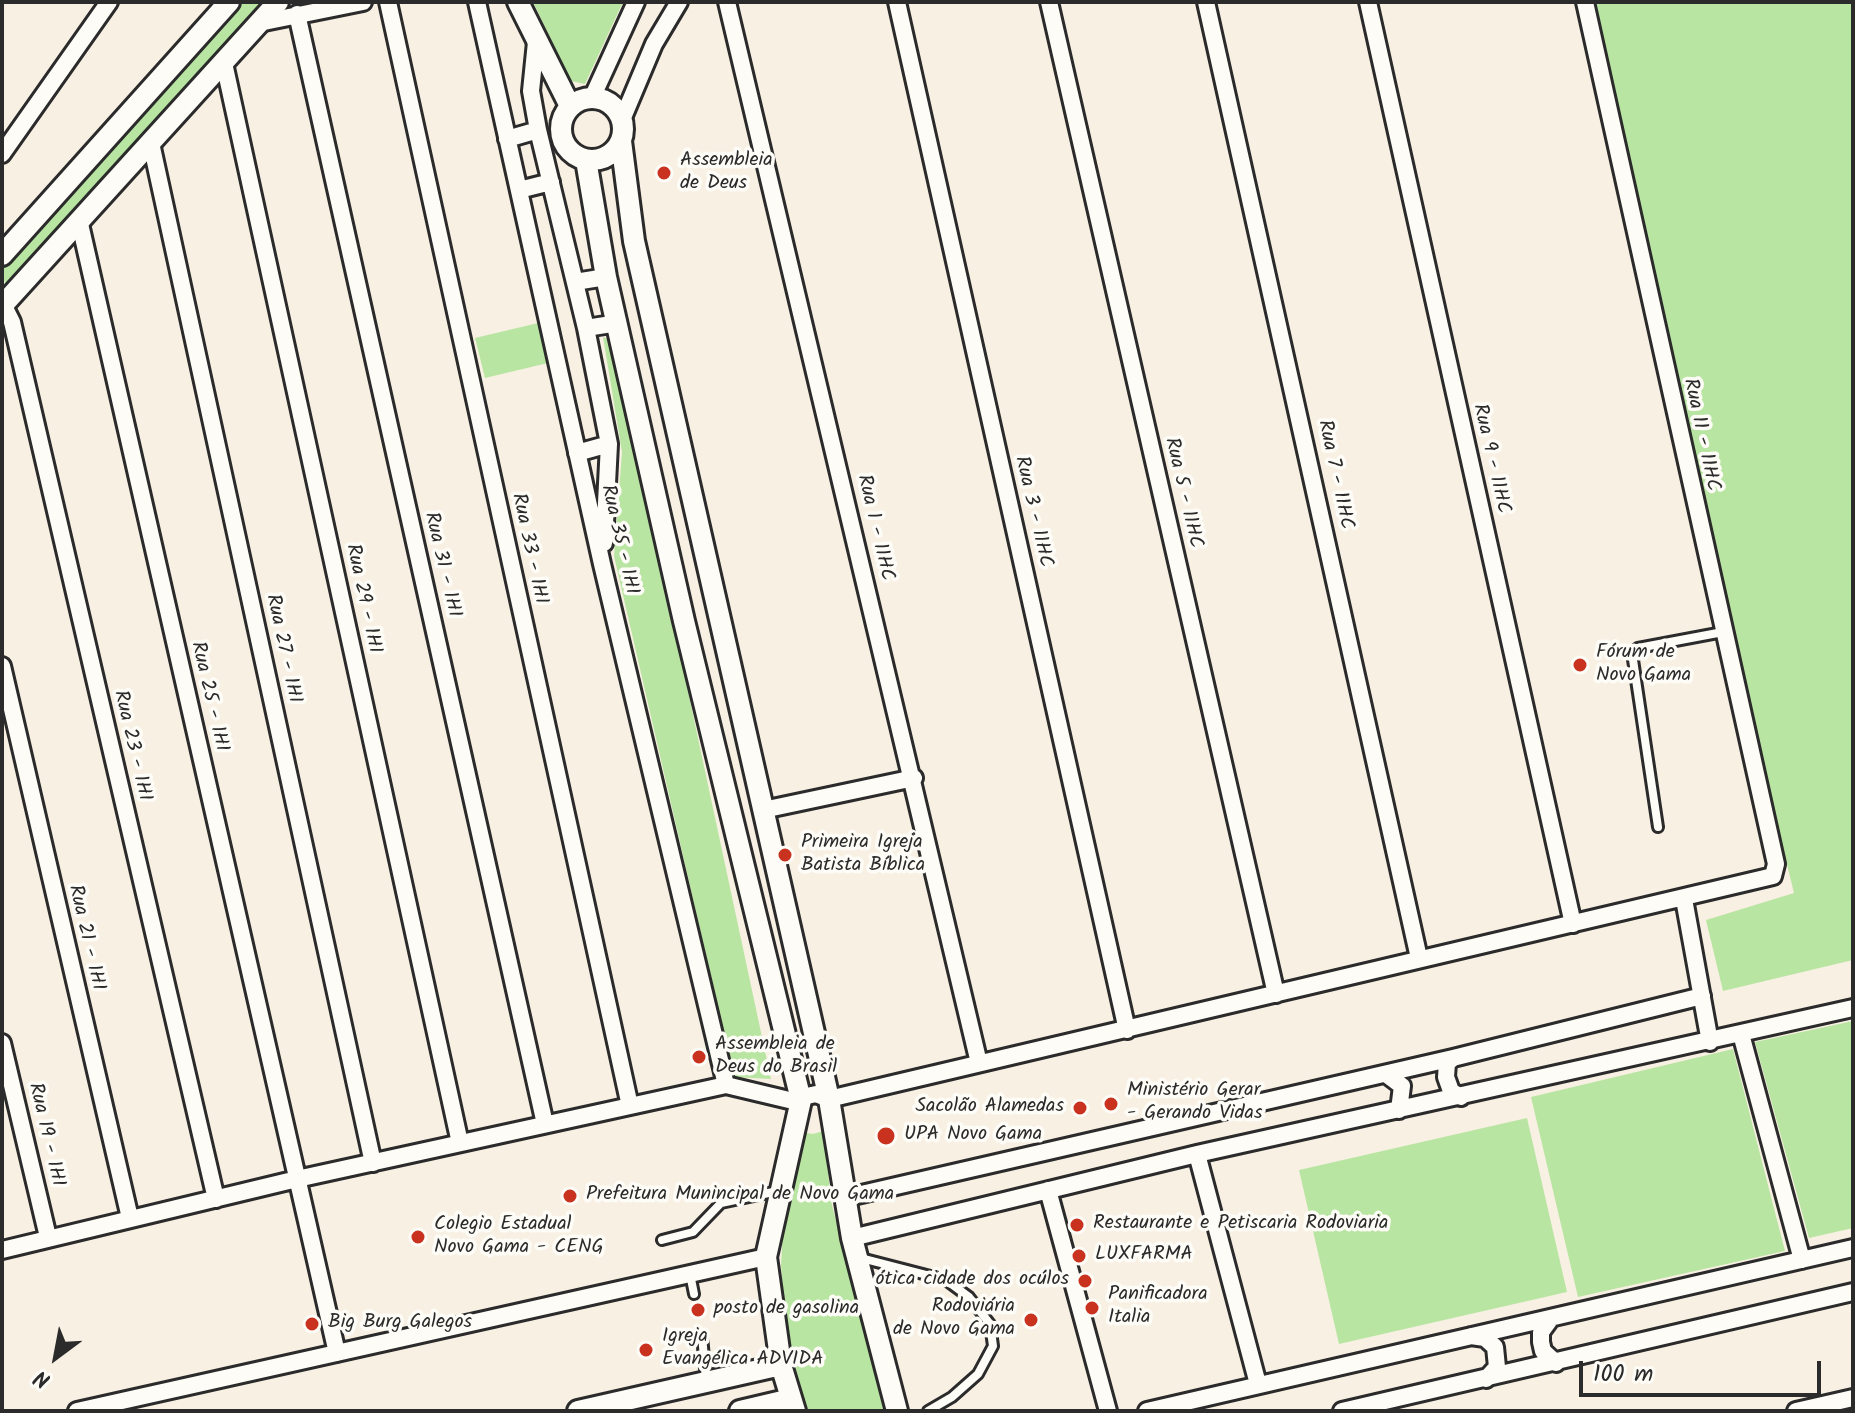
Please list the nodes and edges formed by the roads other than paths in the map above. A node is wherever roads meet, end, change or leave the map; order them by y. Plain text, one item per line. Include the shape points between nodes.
1 (109, 2) edge
2 (229, 2) edge
3 (278, 2) edge
4 (363, 2) edge
5 (388, 2) edge
6 (477, 2) edge
7 (518, 2) edge
8 (636, 2) edge
9 (679, 2) edge
10 (727, 2) edge
11 (897, 2) edge
12 (1049, 2) edge
13 (1206, 2) edge
14 (1368, 2) edge
15 (1585, 2) edge
16 (297, 14) junction
17 (259, 23) junction
18 (536, 42) junction
19 (224, 63) junction
20 (592, 98) junction
21 (570, 106) junction
22 (622, 120) junction
23 (538, 130) junction
24 (507, 139) junction
25 (621, 141) junction
26 (151, 143) junction
27 (2, 154) edge
28 (586, 160) junction
29 (551, 182) junction
30 (519, 190) junction
31 (80, 224) junction
32 (2, 255) edge
33 (606, 277) junction
34 (575, 282) junction
35 (3, 304) edge
36 (618, 323) junction
37 (586, 328) junction
38 (609, 444) junction
39 (577, 453) junction
40 (702, 549) junction
41 (671, 555) junction
42 (602, 564) junction
43 (716, 607) junction
44 (682, 611) junction
45 (1723, 632) junction
46 (2, 666) edge
47 (914, 778) junction
48 (763, 810) junction
49 (1658, 827) dead end
50 (1684, 899) junction
51 (1573, 924) junction
52 (1419, 958) junction
53 (1276, 994) junction
54 (1702, 996) junction
55 (1853, 1008) edge
56 (1127, 1030) junction
57 (1741, 1034) junction
58 (1710, 1042) junction
59 (2, 1043) edge
60 (1453, 1058) junction
61 (979, 1063) junction
62 (1386, 1074) junction
63 (726, 1085) junction
64 (1461, 1097) junction
65 (829, 1099) junction
66 (801, 1100) junction
67 (630, 1106) junction
68 (1399, 1110) junction
69 (545, 1124) junction
70 (460, 1143) junction
71 (1197, 1154) junction
72 (373, 1163) junction
73 (297, 1179) junction
74 (1048, 1190) junction
75 (778, 1191) junction
76 (844, 1198) junction
77 (216, 1199) junction
78 (130, 1218) junction
79 (48, 1237) junction
80 (662, 1240) dead end
81 (854, 1247) junction
82 (1853, 1248) edge
83 (2, 1250) edge
84 (766, 1257) junction
85 (1802, 1260) junction
86 (690, 1274) junction
87 (1853, 1292) edge
88 (694, 1294) dead end
89 (1549, 1321) junction
90 (1469, 1335) junction
91 (702, 1336) dead end
92 (337, 1353) junction
93 (1556, 1363) junction
94 (781, 1365) junction
95 (1484, 1381) junction
96 (706, 1382) junction
97 (1258, 1384) junction
98 (1853, 1398) edge
99 (793, 1405) edge
100 (88, 1410) edge
101 (578, 1411) edge
102 (740, 1411) edge
103 (897, 1411) edge
104 (928, 1411) edge
105 (1108, 1411) edge
106 (1147, 1411) edge
107 (1342, 1411) edge
108 (1796, 1411) edge

1 - 27 street
2 - 32 street
3 - 17 street
4 - 16 street
5 - 67 street, Rua 33 - 1HI
6 - 24 street, Rua 35 - 1HI
7 - 18 street
8 - 20 street
9 - 22 street via 654,44
10 - 47 street, Rua 1 - 11HC
11 - 56 street, Rua 3 - 11HC
12 - 53 street, Rua 5 - 11HC
13 - 52 street, Rua 7 - 11HC
14 - 51 street, Rua 9 - 11HC
15 - 45 street, Rua 11 - 11HC
16 - 17 street
16 - 69 street, Rua 31 - 1HI
17 - 19 street
18 - 21 street
18 - 23 street via 531,91
19 - 26 street
19 - 70 street, Rua 29 - 1HI
20 - 21 street
20 - 22 street via 610,104
21 - 28 street via 561,121 562,138 570,152
22 - 25 street
23 - 24 street
23 - 29 street
24 - 30 street, Rua 35 - 1HI
25 - 28 street via 603,159
25 - 40 street via 634,241
26 - 31 street
26 - 72 street, Rua 27 - 1HI
28 - 33 street
29 - 30 street
29 - 34 street
30 - 39 street, Rua 35 - 1HI
31 - 35 street
31 - 73 street, Rua 25 - 1HI
33 - 34 street
33 - 36 street
34 - 37 street
35 - 77 street, Rua 23 - 1HI via 12,322
36 - 37 street
36 - 41 street
37 - 38 street
38 - 39 street
38 - 42 street
39 - 42 street, Rua 35 - 1HI
40 - 41 street via 694,558
40 - 43 street
41 - 44 street
42 - 63 street, Rua 35 - 1HI
43 - 44 street via 702,599 689,600
43 - 48 street
44 - 66 street
45 - 49 lane via 1632,653
45 - 50 street, Rua 11 - 11HC via 1776,864 1773,876
46 - 78 street, Rua 21 - 1HI
47 - 48 street
47 - 61 street, Rua 1 - 11HC
48 - 65 street
50 - 51 street
50 - 54 street
51 - 52 street
52 - 53 street
53 - 56 street
54 - 58 street
54 - 60 street
55 - 57 street
56 - 61 street
57 - 58 street
57 - 85 street
58 - 64 street
59 - 79 street, Rua 19 - 1HI
60 - 62 street
60 - 64 street via 1446,1077 1451,1091
61 - 65 street
62 - 68 street via 1402,1086
62 - 76 street
63 - 66 street
63 - 67 street
64 - 68 street
65 - 66 street via 816,1094
65 - 76 street
66 - 75 street
67 - 69 street
68 - 71 street
69 - 70 street
70 - 72 street
71 - 74 street
71 - 97 street
72 - 73 street
73 - 77 street
73 - 92 street, Rua 25 - 1HI
74 - 81 street
74 - 105 street
75 - 80 lane via 721,1203 693,1232
75 - 84 street
76 - 81 street
77 - 78 street
78 - 79 street
79 - 83 street
81 - 103 street
81 - 104 lane via 946,1280 969,1297 990,1324 993,1346 978,1374
82 - 85 street
84 - 86 street
84 - 94 street
85 - 89 street
86 - 88 lane
86 - 92 street
87 - 93 street
89 - 90 street
89 - 93 street via 1541,1342
90 - 95 street via 1495,1347 1497,1367
90 - 97 street
91 - 96 lane
92 - 100 street
93 - 95 street
94 - 96 street
94 - 99 street
95 - 107 street
96 - 101 street
97 - 106 street
98 - 108 street
99 - 102 street

